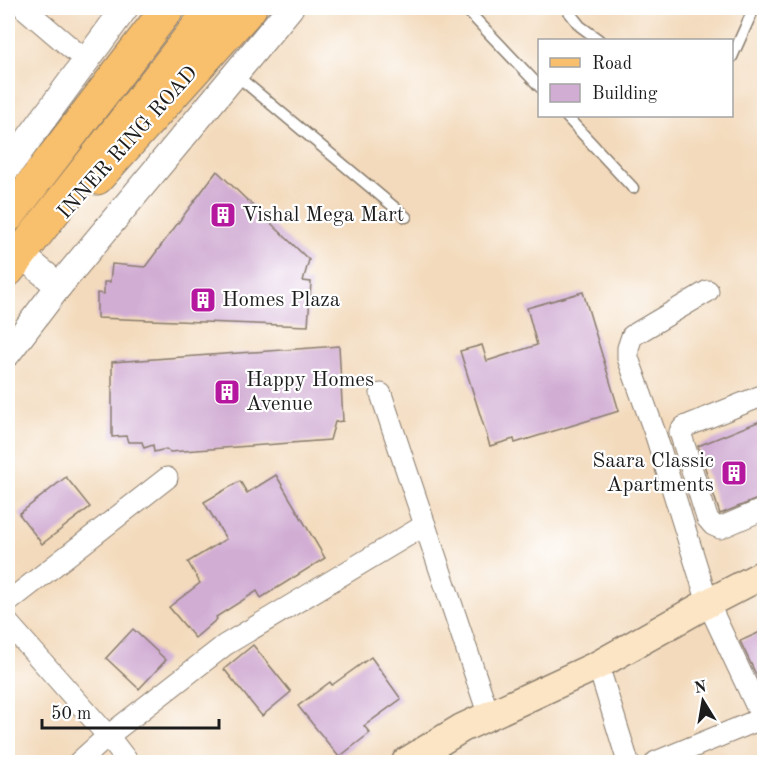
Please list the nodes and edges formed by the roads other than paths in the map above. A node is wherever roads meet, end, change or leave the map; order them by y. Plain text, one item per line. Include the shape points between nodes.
1 (24, 8) edge
2 (125, 8) edge
3 (147, 8) edge
4 (168, 8) edge
5 (213, 8) edge
6 (250, 8) edge
7 (290, 8) edge
8 (465, 8) edge
9 (566, 8) edge
10 (754, 8) edge
11 (598, 39) edge
12 (733, 55) edge
13 (85, 60) junction
14 (235, 74) junction
15 (538, 85) edge
16 (567, 117) edge
17 (8, 167) edge
18 (633, 188) dead end
19 (8, 204) edge
20 (8, 216) edge
21 (406, 217) dead end
22 (13, 270) edge
23 (59, 286) junction
24 (708, 291) dead end
25 (8, 352) edge
26 (381, 394) dead end
27 (765, 395) edge
28 (167, 478) dead end
29 (765, 509) edge
30 (425, 525) junction
31 (765, 574) edge
32 (8, 602) edge
33 (708, 603) junction
34 (8, 623) edge
35 (598, 664) junction
36 (489, 716) junction
37 (764, 720) edge
38 (108, 736) junction
39 (79, 762) edge
40 (128, 762) edge
41 (406, 762) edge
42 (627, 762) edge
43 (656, 762) edge

1 - 13 street
2 - 13 street
3 - 19 main road
4 - 20 main road
5 - 22 main road
6 - 22 main road, INNER RING ROAD
7 - 14 street
8 - 15 lane
9 - 11 lane via 580,26
10 - 12 lane
13 - 17 street
14 - 21 lane
14 - 23 street
16 - 18 lane
22 - 23 street
23 - 25 street
24 - 33 street via 632,336 627,348
26 - 30 street
27 - 29 street via 680,432 713,525 720,528
28 - 32 street
30 - 36 street
30 - 38 street via 225,645
31 - 33 main road
33 - 35 main road
33 - 37 street
34 - 38 street
35 - 36 main road
35 - 42 street
36 - 41 main road
37 - 43 street
38 - 39 street
38 - 40 street

